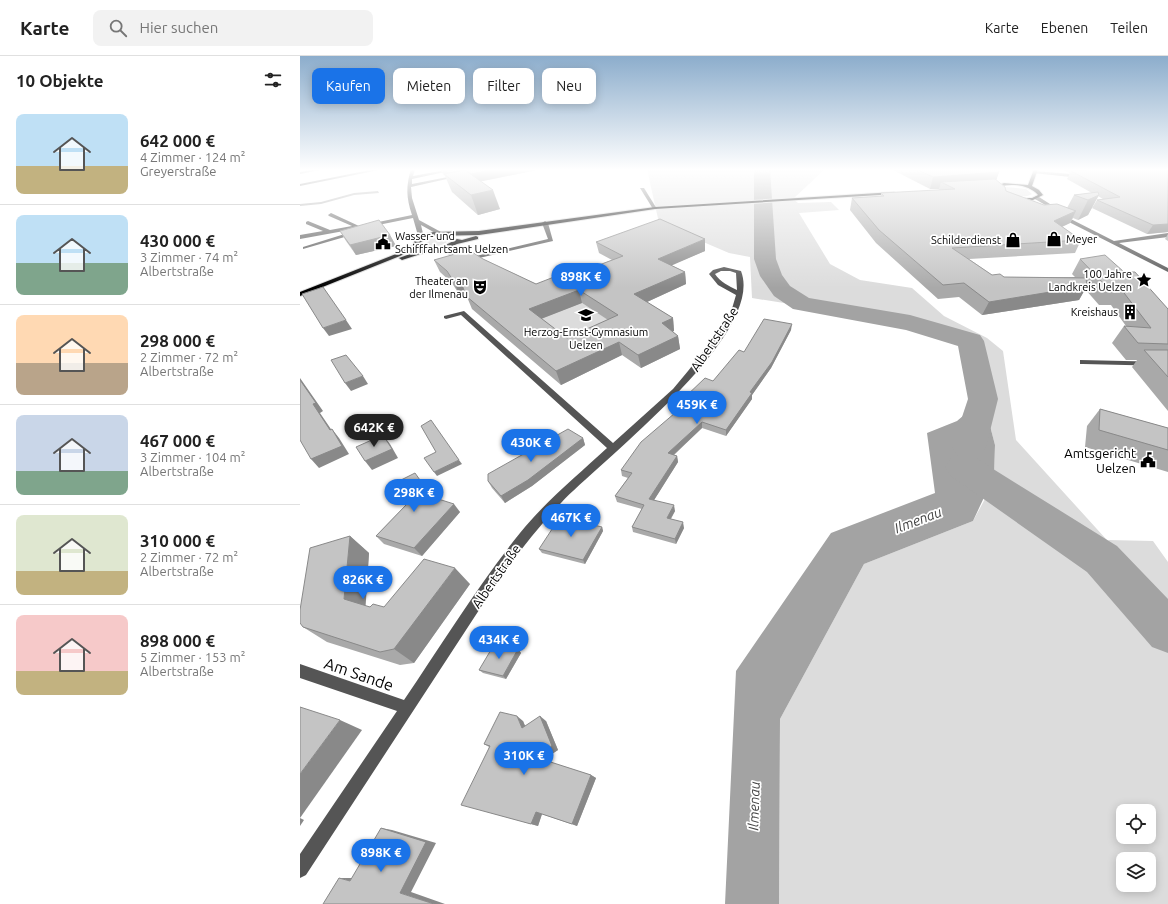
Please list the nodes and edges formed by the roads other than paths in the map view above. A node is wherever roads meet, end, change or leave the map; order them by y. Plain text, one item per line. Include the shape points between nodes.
1 (412, 209) edge
2 (652, 209) edge
3 (1043, 209) edge
4 (1054, 209) edge
5 (331, 215) dead end
6 (414, 216) junction
7 (418, 222) junction
8 (308, 223) dead end
9 (545, 223) junction
10 (1080, 224) junction
11 (357, 226) junction
12 (366, 226) junction
13 (328, 231) junction
14 (439, 233) junction
15 (458, 235) junction
16 (1168, 235) edge
17 (300, 237) edge
18 (421, 238) junction
19 (1115, 242) junction
20 (456, 243) junction
21 (416, 246) junction
22 (305, 248) dead end
23 (444, 248) junction
24 (428, 250) junction
25 (452, 255) edge
26 (460, 260) edge
27 (1168, 270) edge
28 (338, 280) junction
29 (300, 294) edge
30 (740, 294) junction
31 (446, 318) dead end
32 (1083, 362) dead end
33 (1168, 364) edge
34 (613, 448) junction
35 (300, 671) edge
36 (408, 708) junction
37 (300, 869) edge

1 - 6 street
2 - 9 main road
3 - 10 street
4 - 10 street
5 - 11 street
6 - 7 street
6 - 12 street
7 - 14 street
7 - 18 street
8 - 13 street
9 - 15 main road
9 - 20 main road
9 - 26 street via 551,240
10 - 19 street
11 - 12 street
11 - 13 street
12 - 22 street via 353,233
13 - 17 street
14 - 15 main road
14 - 18 main road
15 - 20 main road via 460,237
16 - 19 street
18 - 21 main road via 416,242
19 - 27 street
20 - 23 main road
21 - 24 main road
21 - 28 main road
23 - 24 main road
23 - 25 street
24 - 28 main road
28 - 29 main road
30 - 30 street, Albertstraße via 713,278 714,271 726,268 738,272
30 - 34 street, Albertstraße via 731,319 692,373 676,391
31 - 34 street via 462,312
32 - 33 street
34 - 36 street, Albertstraße via 558,499 525,535 494,577
35 - 36 street, Am Sande
36 - 37 street, Albertstraße

